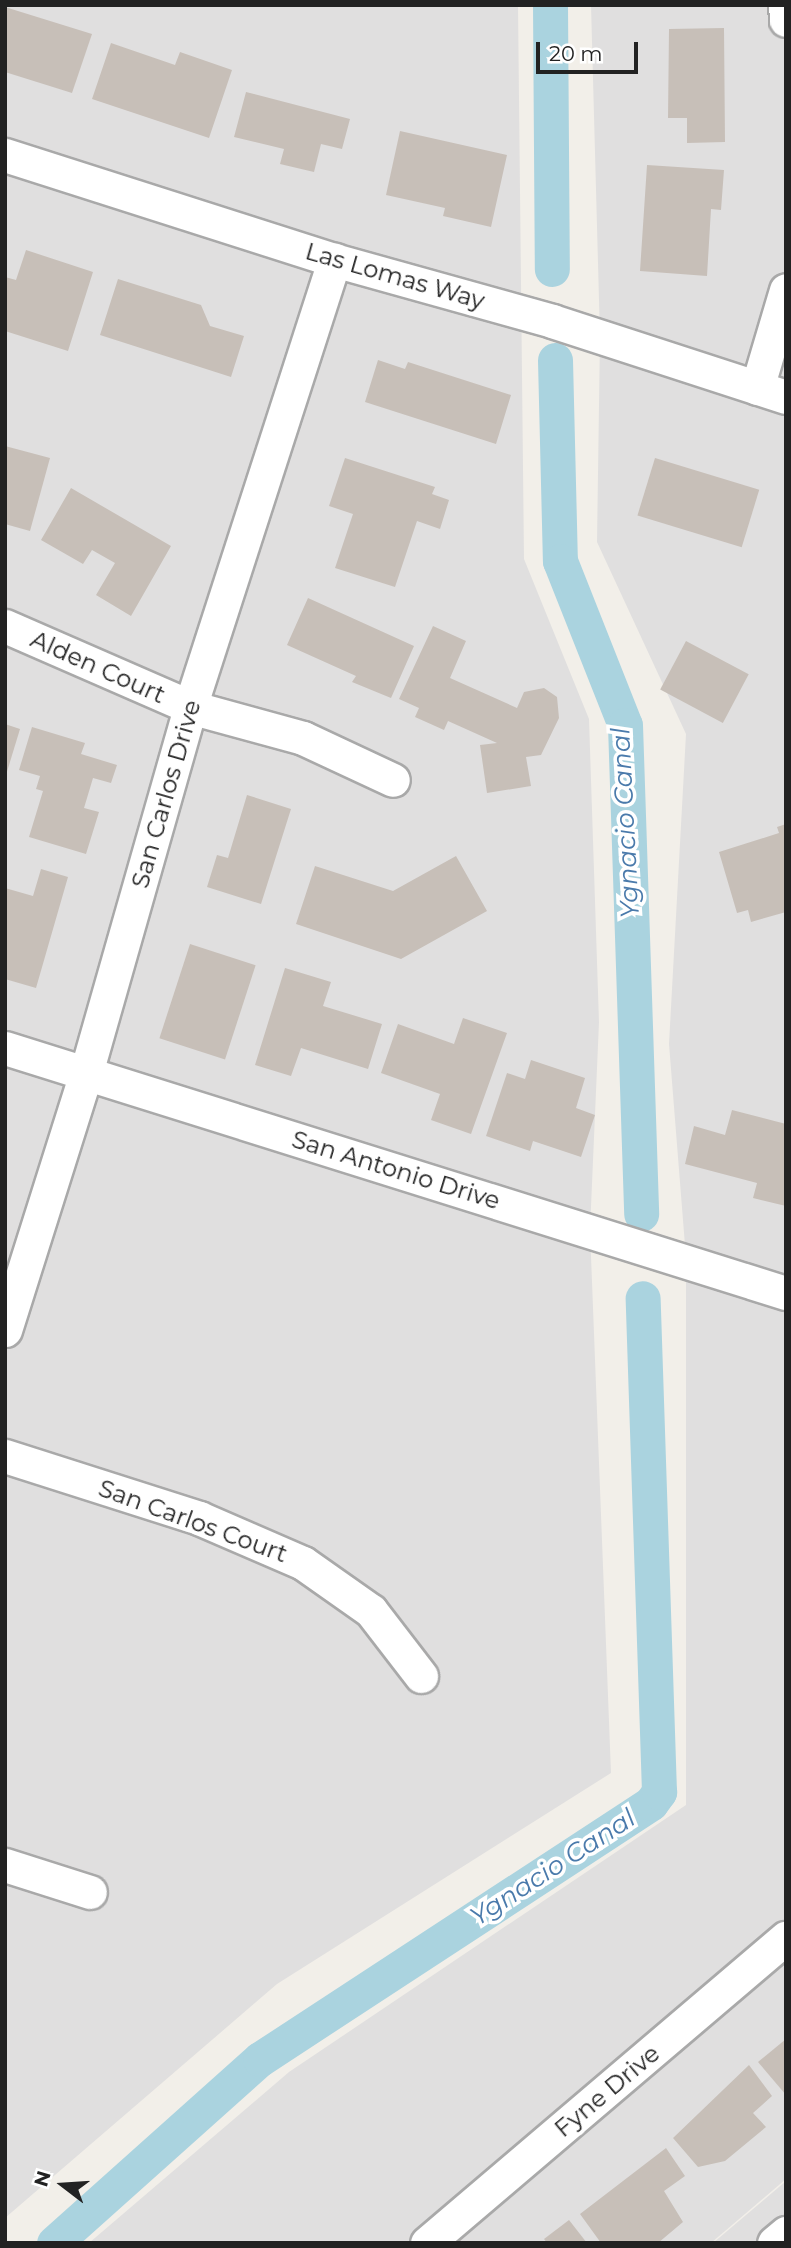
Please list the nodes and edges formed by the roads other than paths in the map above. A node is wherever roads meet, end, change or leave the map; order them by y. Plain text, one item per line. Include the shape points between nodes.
1 (785, 5) edge
2 (786, 20) edge
3 (5, 155) edge
4 (334, 260) junction
5 (786, 290) edge
6 (771, 393) edge
7 (5, 626) edge
8 (190, 707) junction
9 (393, 780) dead end
10 (5, 1048) edge
11 (86, 1073) junction
12 (786, 1293) edge
13 (5, 1330) edge
14 (5, 1456) edge
15 (421, 1676) dead end
16 (5, 1865) edge
17 (90, 1892) dead end
18 (786, 1938) edge
19 (786, 2233) edge
20 (426, 2243) edge
21 (775, 2243) edge

1 - 2 street
3 - 4 street, Las Lomas Way
4 - 6 street, Las Lomas Way via 552,321
4 - 8 street, San Carlos Drive
5 - 6 street
7 - 8 street, Alden Court
8 - 9 street, Alden Court via 303,738
8 - 11 street, San Carlos Drive
10 - 11 street, San Antonio Drive
11 - 12 street, San Antonio Drive
11 - 13 street, San Carlos Drive
14 - 15 street, San Carlos Court via 199,1518 303,1563 372,1611
16 - 17 street
18 - 20 street, Fyne Drive
19 - 21 street

